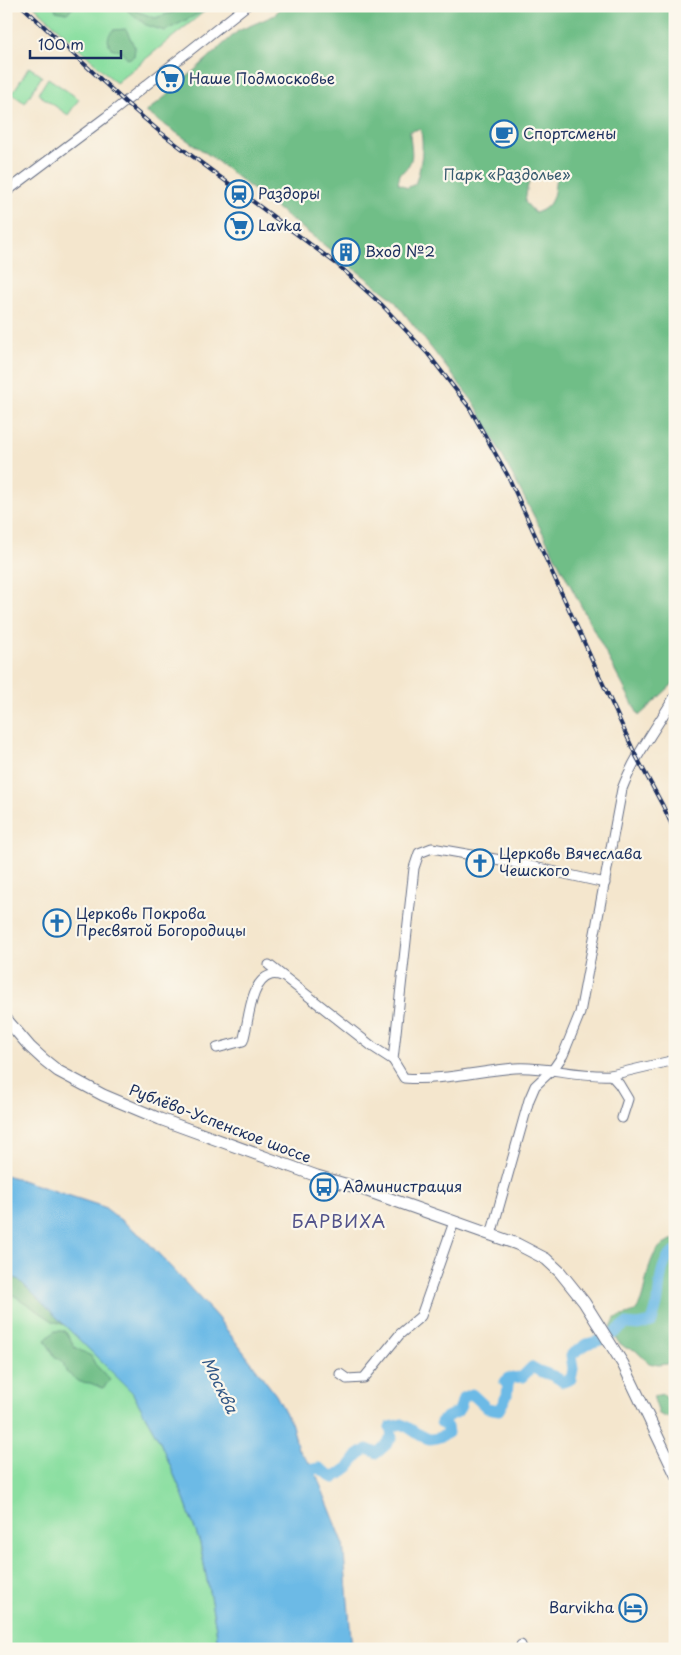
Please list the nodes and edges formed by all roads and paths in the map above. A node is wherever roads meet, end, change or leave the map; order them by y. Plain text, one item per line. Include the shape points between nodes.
1 (246, 6) edge
2 (6, 192) edge
3 (675, 696) edge
4 (605, 883) junction
5 (269, 965) dead end
6 (283, 976) junction
7 (6, 1019) edge
8 (217, 1048) dead end
9 (393, 1060) junction
10 (675, 1060) edge
11 (550, 1071) junction
12 (611, 1074) junction
13 (622, 1118) dead end
14 (454, 1222) junction
15 (491, 1235) junction
16 (340, 1374) dead end
17 (675, 1473) edge

1 - 2 street
3 - 4 street via 627,775
4 - 9 street via 432,848 419,853 414,868
4 - 11 street via 580,1013 563,1055
5 - 6 street
6 - 8 street via 272,974 262,980 250,1003 243,1041
6 - 9 street
7 - 14 main road, Рублёво-Успенское шоссе via 30,1047 58,1071 103,1095 317,1176
9 - 11 street via 404,1078 422,1079 516,1068
10 - 12 street
11 - 12 street via 593,1076
11 - 15 street via 536,1086 529,1100
12 - 13 street via 628,1099
14 - 15 main road, Рублёво-Успенское шоссе
14 - 16 street via 421,1316 400,1334 364,1378 347,1378
15 - 17 main road, Рублёво-Успенское шоссе via 546,1259 584,1302 623,1364

